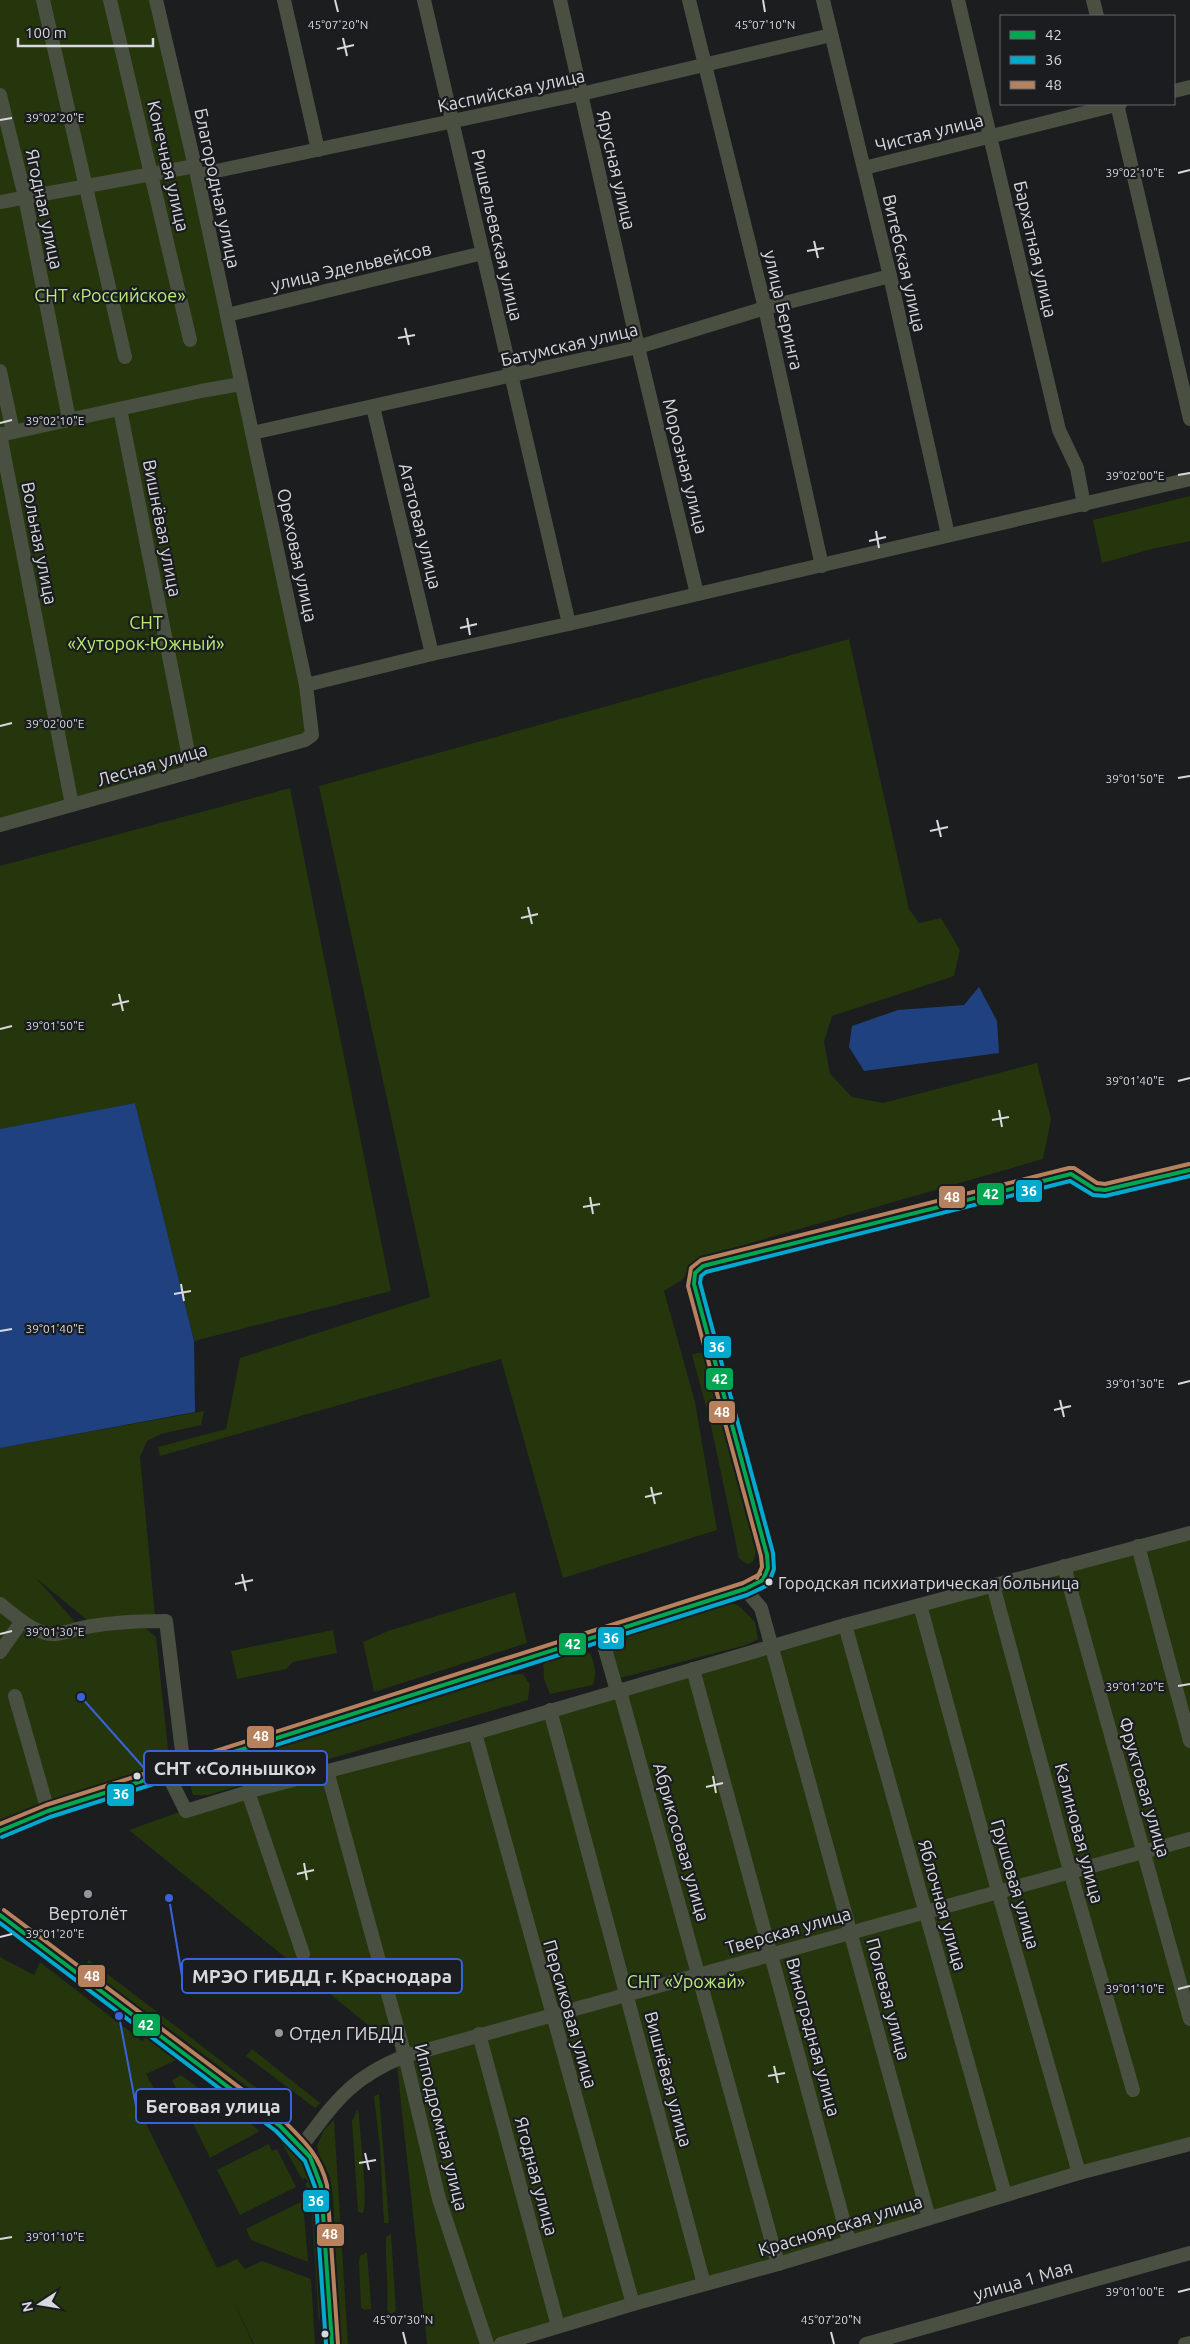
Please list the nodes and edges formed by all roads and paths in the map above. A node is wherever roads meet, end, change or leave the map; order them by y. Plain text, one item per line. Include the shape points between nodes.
1 (43, 0) edge
2 (110, 0) edge
3 (156, 0) edge
4 (284, 0) edge
5 (424, 0) edge
6 (560, 0) edge
7 (689, 0) edge
8 (823, 0) edge
9 (958, 0) edge
10 (1093, 0) edge
11 (1097, 15) edge
12 (831, 35) junction
13 (704, 64) junction
14 (1190, 87) edge
15 (1175, 91) edge
16 (0, 94) edge
17 (581, 94) junction
18 (1114, 105) edge
19 (1118, 105) edge
20 (453, 122) junction
21 (990, 136) junction
22 (318, 150) junction
23 (864, 168) junction
24 (196, 170) junction
25 (152, 174) junction
26 (87, 186) junction
27 (25, 197) junction
28 (0, 202) edge
29 (483, 253) junction
30 (890, 276) junction
31 (765, 308) junction
32 (227, 315) junction
33 (190, 340) dead end
34 (638, 347) junction
35 (125, 356) dead end
36 (0, 371) edge
37 (512, 377) junction
38 (241, 384) junction
39 (373, 407) junction
40 (120, 409) junction
41 (69, 419) junction
42 (1190, 419) edge
43 (252, 433) junction
44 (5, 434) edge
45 (1190, 479) edge
46 (1084, 505) junction
47 (948, 535) junction
48 (822, 566) junction
49 (697, 594) junction
50 (569, 624) junction
51 (432, 654) junction
52 (306, 685) junction
53 (312, 735) joint
54 (192, 772) junction
55 (72, 805) junction
56 (0, 825) edge
57 (1190, 1170) edge
58 (1190, 1533) edge
59 (1138, 1546) junction
60 (1064, 1566) junction
61 (993, 1585) junction
62 (745, 1589) junction
63 (0, 1604) edge
64 (920, 1605) junction
65 (22, 1621) junction
66 (845, 1625) junction
67 (600, 1635) junction
68 (772, 1646) junction
69 (0, 1652) edge
70 (693, 1669) junction
71 (620, 1692) junction
72 (15, 1696) dead end
73 (550, 1710) junction
74 (475, 1734) junction
75 (1190, 1741) edge
76 (184, 1768) junction
77 (327, 1772) junction
78 (167, 1773) junction
79 (248, 1792) junction
80 (48, 1811) junction
81 (0, 1831) edge
82 (1190, 1839) edge
83 (1144, 1851) junction
84 (1070, 1871) junction
85 (998, 1891) junction
86 (925, 1911) junction
87 (0, 1915) edge
88 (851, 1932) junction
89 (303, 1954) dead end
90 (772, 1954) junction
91 (699, 1974) junction
92 (627, 1994) junction
93 (552, 2015) junction
94 (1190, 2019) edge
95 (479, 2034) junction
96 (400, 2057) junction
97 (1133, 2090) dead end
98 (1190, 2144) edge
99 (301, 2147) junction
100 (1079, 2173) junction
101 (1006, 2195) junction
102 (929, 2218) junction
103 (849, 2241) junction
104 (1190, 2253) edge
105 (778, 2264) junction
106 (704, 2284) junction
107 (634, 2304) junction
108 (558, 2326) junction
109 (1190, 2343) edge
110 (332, 2344) edge
111 (487, 2344) edge
112 (500, 2344) edge
113 (866, 2344) edge
114 (1185, 2344) edge

1 - 26 street
2 - 25 street, Конечная улица
3 - 24 street, Благородная улица
4 - 22 street
5 - 20 street, Ришельевская улица
6 - 17 street, Ярусная улица
7 - 13 street, улица Беринга
8 - 12 street, Витебская улица
9 - 21 street, Бархатная улица
10 - 11 street
12 - 13 street, Каспийская улица
12 - 23 street, Витебская улица
13 - 17 street, Каспийская улица
13 - 31 street, улица Беринга
14 - 15 street
16 - 27 street, Ягодная улица
17 - 20 street, Каспийская улица
17 - 34 street, Ярусная улица
18 - 21 street, Чистая улица
19 - 42 street
20 - 22 street, Каспийская улица
20 - 29 street, Ришельевская улица
21 - 23 street, Чистая улица
21 - 46 street, Бархатная улица via 1059,430 1077,468
22 - 24 street, Каспийская улица
23 - 30 street, Витебская улица
24 - 25 street, Каспийская улица
24 - 32 street, Благородная улица
25 - 26 street, Каспийская улица
25 - 33 street, Конечная улица
26 - 27 street, Каспийская улица
26 - 35 street
27 - 28 street, Каспийская улица
27 - 41 street, Ягодная улица
29 - 32 street, улица Эдельвейсов
29 - 37 street, Ришельевская улица
30 - 31 street, Батумская улица
30 - 47 street, Витебская улица
31 - 34 street, Батумская улица
31 - 48 street, улица Беринга
32 - 38 street, Благородная улица
34 - 37 street, Батумская улица
34 - 49 street, Морозная улица
36 - 44 street, Вольная улица
37 - 39 street, Батумская улица
37 - 50 street, Ришельевская улица
38 - 40 street
38 - 43 street, Ореховая улица
39 - 43 street, Батумская улица
39 - 51 street, Агатовая улица
40 - 41 street
40 - 54 street, Вишнёвая улица
41 - 44 street
43 - 52 street, Ореховая улица
44 - 55 street, Вольная улица
45 - 46 street
46 - 47 street
47 - 48 street
48 - 49 street
49 - 50 street
50 - 51 street
51 - 52 street
52 - 53 street, Ореховая улица
53 - 54 street, Лесная улица via 305,740
54 - 55 street, Лесная улица
55 - 56 street, Лесная улица
57 - 62 street via 1105,1190 1095,1189 1071,1174 703,1266 695,1273 694,1284 767,1555 768,1568 762,1580
58 - 59 street
59 - 60 street
59 - 75 street
60 - 61 street
60 - 83 street, Фруктовая улица
61 - 64 street
61 - 84 street, Калиновая улица
62 - 67 street
62 - 68 street, Полевая улица via 761,1608
63 - 65 street
64 - 66 street
64 - 85 street, Грушовая улица
65 - 69 street
65 - 76 street via 45,1634 132,1622 166,1622
66 - 68 street
66 - 86 street, Яблочная улица
67 - 71 street, Абрикосовая улица
67 - 76 street
68 - 70 street
68 - 88 street, Полевая улица
70 - 71 street
70 - 90 street, Виноградная улица
71 - 73 street
71 - 91 street, Абрикосовая улица
72 - 80 street
73 - 74 street
73 - 92 street, Вишнёвая улица
74 - 77 street
74 - 93 street, Персиковая улица
76 - 78 street
77 - 79 street
77 - 96 street, Ипподромная улица
78 - 79 street via 186,1811
78 - 80 street
79 - 89 street
80 - 81 street
82 - 83 street, Тверская улица
83 - 84 street, Тверская улица
83 - 94 street, Фруктовая улица
84 - 85 street, Тверская улица
84 - 97 street, Калиновая улица
85 - 86 street, Тверская улица
85 - 100 street, Грушовая улица
86 - 88 street, Тверская улица
86 - 101 street, Яблочная улица
87 - 99 street via 280,2126
88 - 90 street, Тверская улица
88 - 102 street, Полевая улица
90 - 91 street, Тверская улица
90 - 103 street, Виноградная улица
91 - 92 street, Тверская улица
91 - 105 street, Абрикосовая улица
92 - 93 street, Тверская улица
92 - 106 street, Вишнёвая улица
93 - 95 street, Тверская улица
93 - 107 street, Персиковая улица
95 - 96 street, Тверская улица
95 - 108 street, Ягодная улица
96 - 99 street, Тверская улица via 372,2071 342,2094
96 - 111 street, Ипподромная улица via 439,2199
98 - 100 street, Красноярская улица
99 - 110 street via 317,2171 321,2186
100 - 101 street, Красноярская улица
101 - 102 street, Красноярская улица
102 - 103 street, Красноярская улица
103 - 105 street, Красноярская улица
104 - 113 street, улица 1 Мая
105 - 106 street, Красноярская улица
106 - 107 street, Красноярская улица
107 - 108 street, Красноярская улица
108 - 112 street, Красноярская улица
109 - 114 street

